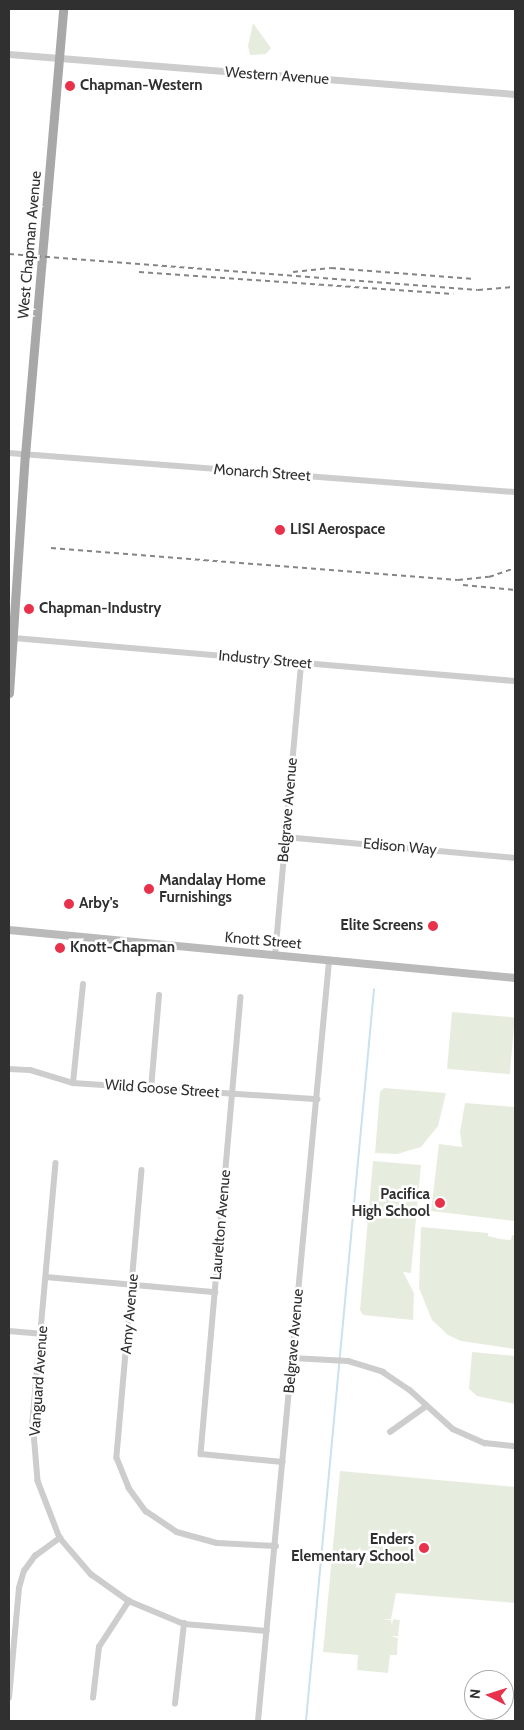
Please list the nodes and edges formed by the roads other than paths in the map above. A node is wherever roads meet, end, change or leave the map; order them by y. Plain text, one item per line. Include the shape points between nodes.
1 (63, 9) edge
2 (9, 54) edge
3 (59, 59) junction
4 (515, 94) edge
5 (9, 454) edge
6 (25, 455) junction
7 (515, 492) edge
8 (14, 638) junction
9 (301, 664) junction
10 (515, 681) edge
11 (9, 694) edge
12 (285, 837) junction
13 (515, 858) edge
14 (9, 930) edge
15 (275, 956) junction
16 (329, 961) junction
17 (515, 978) edge
18 (84, 985) dead end
19 (160, 995) dead end
20 (242, 997) dead end
21 (9, 1069) edge
22 (73, 1082) junction
23 (151, 1089) junction
24 (233, 1094) junction
25 (317, 1099) junction
26 (56, 1163) dead end
27 (142, 1170) dead end
28 (46, 1276) junction
29 (132, 1285) junction
30 (215, 1292) junction
31 (9, 1331) edge
32 (42, 1334) junction
33 (292, 1358) junction
34 (426, 1407) junction
35 (390, 1432) dead end
36 (515, 1446) edge
37 (283, 1462) junction
38 (60, 1538) junction
39 (276, 1546) junction
40 (129, 1601) junction
41 (184, 1624) junction
42 (267, 1631) junction
43 (9, 1698) edge
44 (93, 1698) dead end
45 (175, 1704) dead end
46 (258, 1721) edge

1 - 3 main road, West Chapman Avenue
2 - 3 street, Western Avenue
3 - 4 street, Western Avenue
3 - 6 main road, West Chapman Avenue
5 - 6 street, Monarch Street
6 - 7 street, Monarch Street
6 - 8 main road, West Chapman Avenue
8 - 9 street, Industry Street
8 - 11 main road, West Chapman Avenue
9 - 10 street, Industry Street
9 - 12 street, Belgrave Avenue
12 - 13 street, Edison Way
12 - 15 street, Belgrave Avenue
14 - 15 main road, Knott Street
15 - 16 main road, Knott Street
16 - 17 main road, Knott Street
16 - 25 street, Belgrave Avenue
18 - 22 street
19 - 23 street
20 - 24 street, Laurelton Avenue
21 - 22 street, Wild Goose Street via 30,1070
22 - 23 street, Wild Goose Street
23 - 24 street, Wild Goose Street
24 - 25 street, Wild Goose Street
24 - 30 street, Laurelton Avenue
25 - 33 street, Belgrave Avenue
26 - 28 street, Vanguard Avenue
27 - 29 street, Amy Avenue
28 - 29 street
28 - 32 street, Vanguard Avenue
29 - 30 street
29 - 39 street, Amy Avenue via 117,1458 129,1488 146,1511 177,1532 218,1543
30 - 37 street, Laurelton Avenue via 201,1454
31 - 32 street
32 - 38 street, Vanguard Avenue via 33,1421 38,1481
33 - 34 street via 348,1361 383,1372 410,1390
33 - 37 street, Belgrave Avenue
34 - 35 street
34 - 36 street via 467,1437 485,1443
37 - 39 street, Belgrave Avenue
38 - 40 street, Vanguard Avenue via 91,1574
38 - 43 street via 35,1556 24,1571 19,1588
39 - 42 street, Belgrave Avenue
40 - 41 street, Vanguard Avenue
40 - 44 street via 99,1647
41 - 42 street, Vanguard Avenue
41 - 45 street
42 - 46 street, Belgrave Avenue

